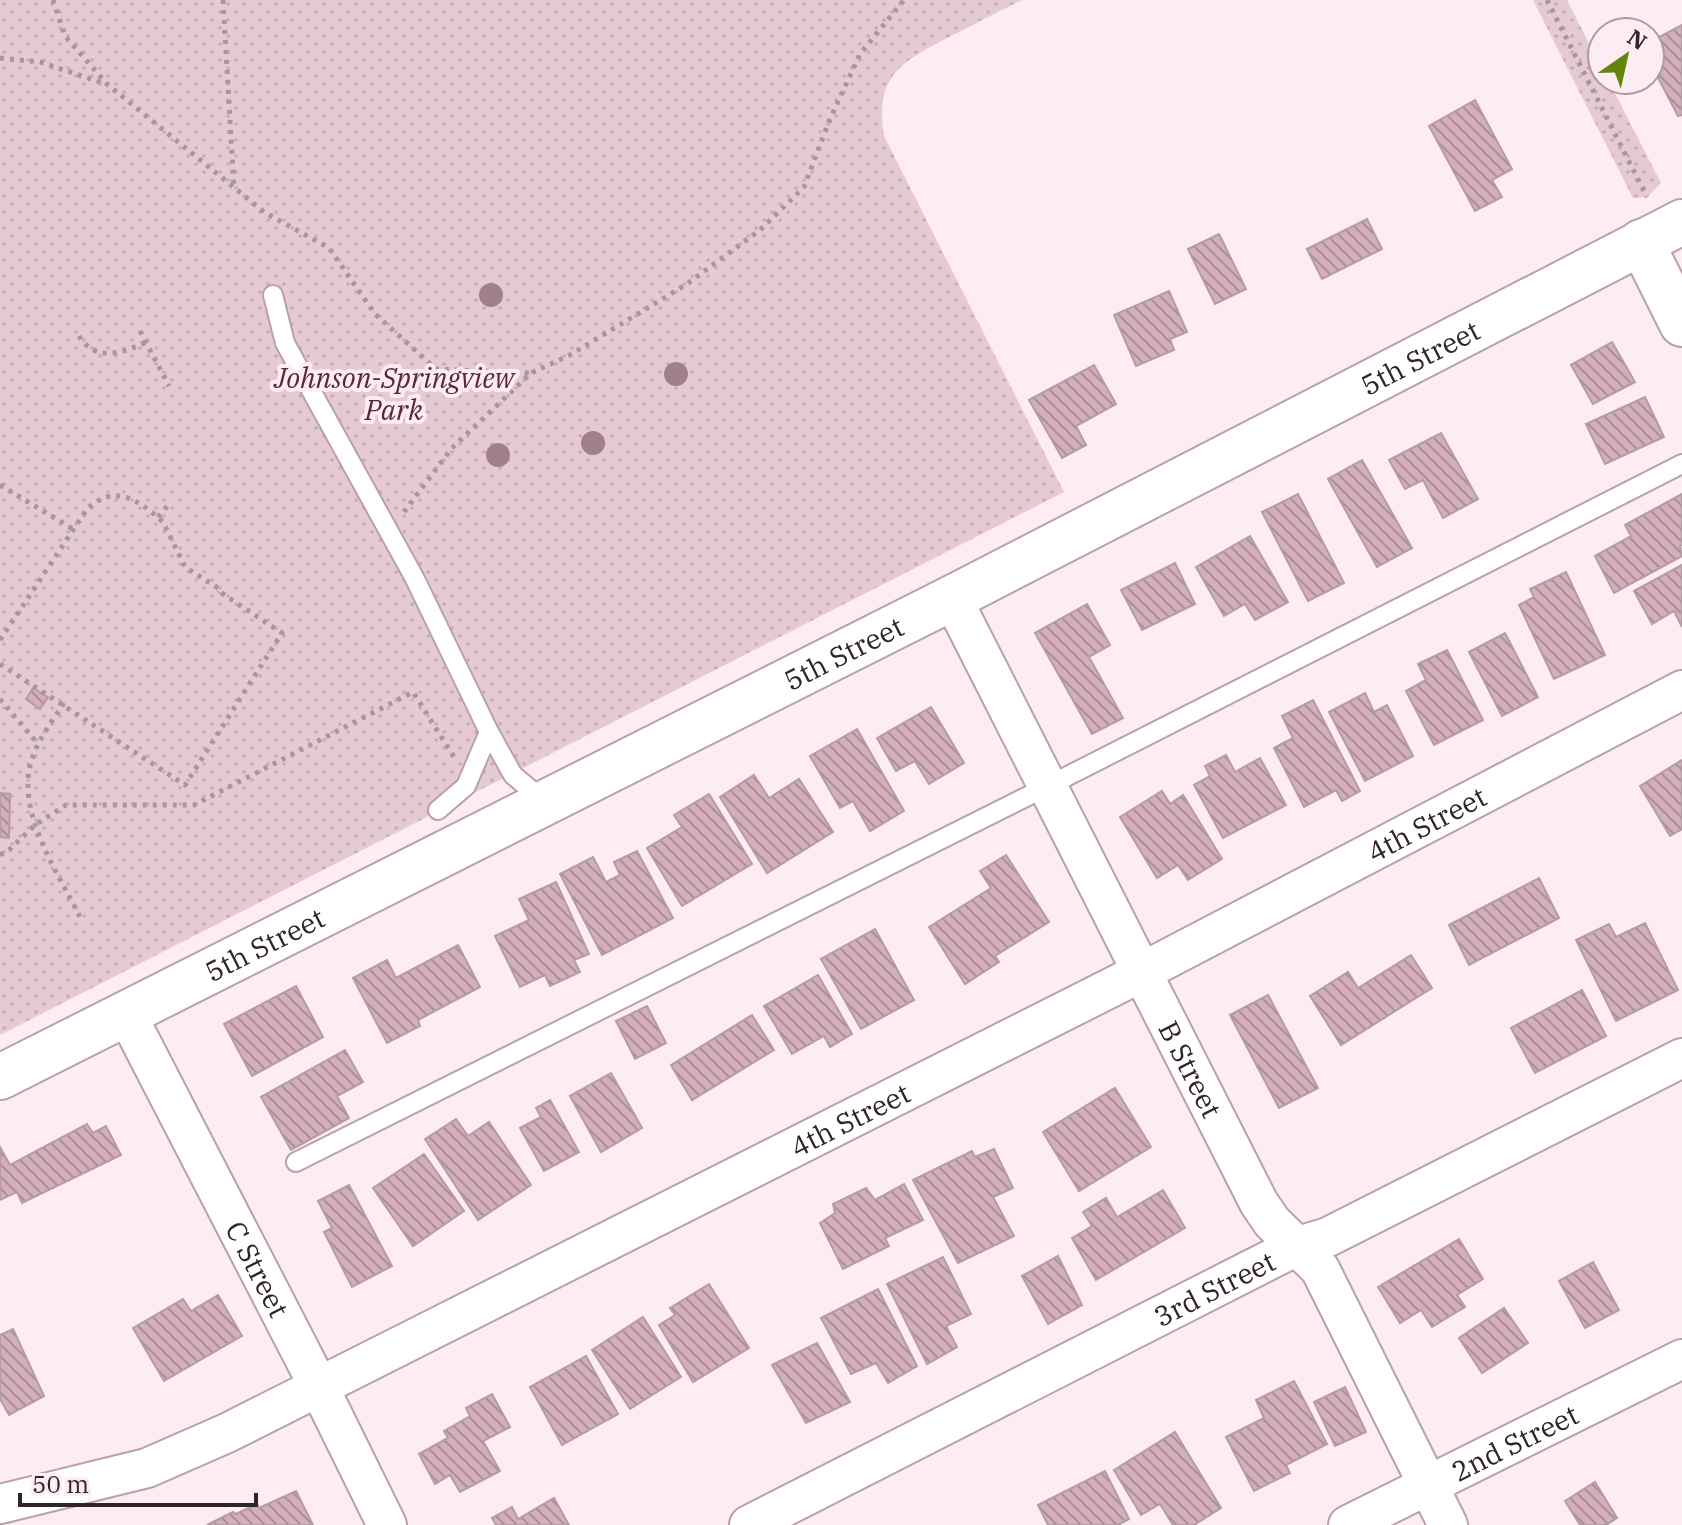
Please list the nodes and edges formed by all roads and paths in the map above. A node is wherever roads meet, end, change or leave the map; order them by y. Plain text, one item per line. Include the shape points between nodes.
1 (53, 0) edge
2 (223, 0) edge
3 (904, 0) edge
4 (1547, 0) edge
5 (0, 58) edge
6 (107, 84) junction
7 (234, 188) junction
8 (1647, 197) dead end
9 (1682, 222) edge
10 (1641, 242) junction
11 (273, 295) dead end
12 (1682, 324) edge
13 (140, 331) dead end
14 (79, 336) dead end
15 (146, 342) junction
16 (531, 373) junction
17 (169, 386) dead end
18 (1682, 464) edge
19 (0, 485) edge
20 (169, 504) dead end
21 (158, 517) junction
22 (73, 529) junction
23 (389, 532) junction
24 (952, 598) junction
25 (0, 640) edge
26 (0, 664) edge
27 (1682, 690) edge
28 (0, 699) edge
29 (63, 704) junction
30 (489, 732) junction
31 (38, 744) junction
32 (466, 786) junction
33 (1048, 786) junction
34 (544, 801) junction
35 (438, 810) dead end
36 (35, 825) junction
37 (0, 855) edge
38 (80, 917) dead end
39 (1142, 972) junction
40 (126, 1013) junction
41 (1682, 1058) edge
42 (0, 1077) edge
43 (296, 1162) dead end
44 (1295, 1247) junction
45 (1682, 1359) edge
46 (318, 1385) junction
47 (1428, 1485) junction
48 (0, 1504) edge
49 (387, 1525) edge
50 (749, 1525) edge
51 (1348, 1525) edge
52 (1448, 1525) edge

1 - 6 path via 65,36
2 - 7 path
3 - 16 path via 860,54 804,187 760,230 687,284
4 - 8 path
5 - 6 path via 40,62
6 - 7 path
7 - 16 path via 264,212 329,248 375,314 436,369
9 - 10 street, 5th Street
10 - 12 street
10 - 24 street, 5th Street
11 - 23 lane via 285,343
13 - 15 path
14 - 15 path via 89,347 110,354
15 - 17 path
16 - 23 path via 452,448
18 - 33 lane
19 - 22 path
20 - 21 path
21 - 22 path via 116,494 97,499
21 - 29 path via 185,567 282,633 185,785
22 - 25 path
23 - 30 lane
24 - 33 street, B Street
24 - 34 street, 5th Street
26 - 29 path
27 - 39 street, 4th Street
28 - 31 path
29 - 31 path
30 - 32 lane
30 - 34 lane via 513,775
31 - 36 path via 27,783
32 - 35 lane
32 - 36 path via 453,771 460,767 413,692 194,805 66,805
33 - 39 street, B Street
33 - 43 lane
34 - 40 street, 5th Street
36 - 37 path
36 - 38 path
39 - 44 street, B Street via 1259,1203
39 - 46 street, 4th Street
40 - 42 street, 5th Street
40 - 46 street, C Street
41 - 44 street, 3rd Street via 1328,1237
44 - 47 street, B Street via 1320,1269
44 - 50 street, 3rd Street
45 - 47 street, 2nd Street
46 - 48 street, 4th Street via 147,1468
46 - 49 street, C Street
47 - 51 street, 2nd Street
47 - 52 street, B Street

